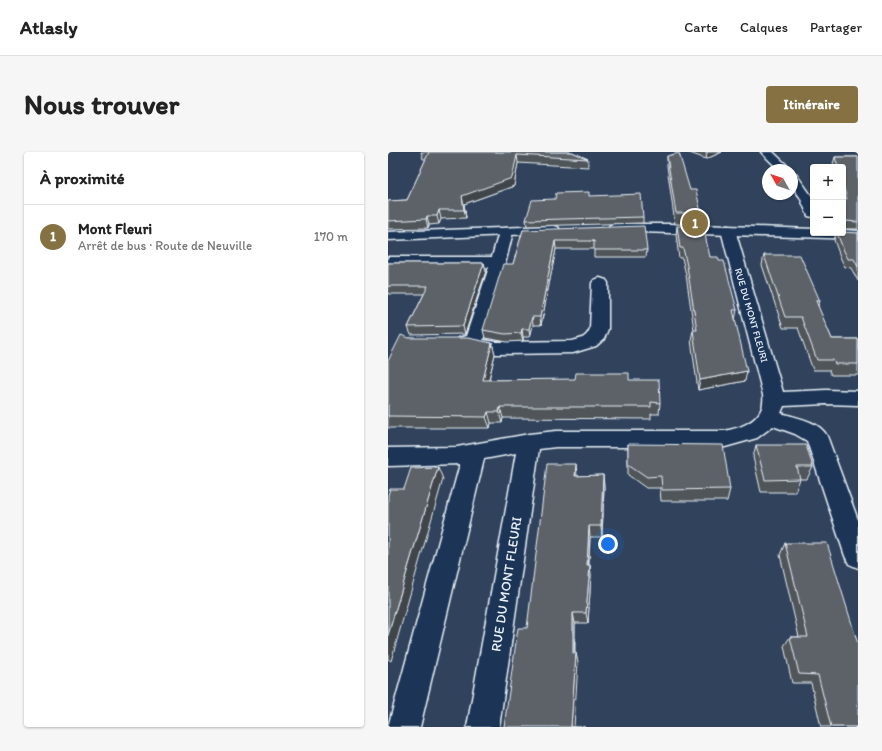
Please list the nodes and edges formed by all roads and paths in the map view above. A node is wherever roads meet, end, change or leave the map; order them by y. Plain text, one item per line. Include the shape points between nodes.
1 (767, 152) edge
2 (780, 164) edge
3 (798, 186) edge
4 (810, 206) edge
5 (599, 228) edge
6 (568, 230) edge
7 (728, 230) junction
8 (506, 232) junction
9 (810, 233) edge
10 (846, 234) edge
11 (858, 235) edge
12 (388, 236) edge
13 (388, 262) edge
14 (498, 262) junction
15 (600, 283) dead end
16 (451, 342) edge
17 (473, 342) junction
18 (858, 398) edge
19 (771, 408) junction
20 (529, 442) junction
21 (474, 454) junction
22 (388, 457) edge
23 (858, 556) edge
24 (404, 727) edge
25 (484, 727) edge

1 - 2 street
3 - 4 street
5 - 7 street
6 - 8 street
7 - 9 street
7 - 19 street, RUE DU MONT FLEURI via 770,378
8 - 12 street
8 - 14 street
10 - 11 street
13 - 14 street
14 - 17 street
15 - 17 street via 600,329 595,339 590,342 574,347 496,348 480,346
16 - 17 street
18 - 19 street via 826,397
19 - 20 street via 761,426 739,437 725,439 556,439
19 - 23 street via 816,436
20 - 21 street
20 - 25 street, RUE DU MONT FLEURI
21 - 22 street via 419,458
21 - 24 street

